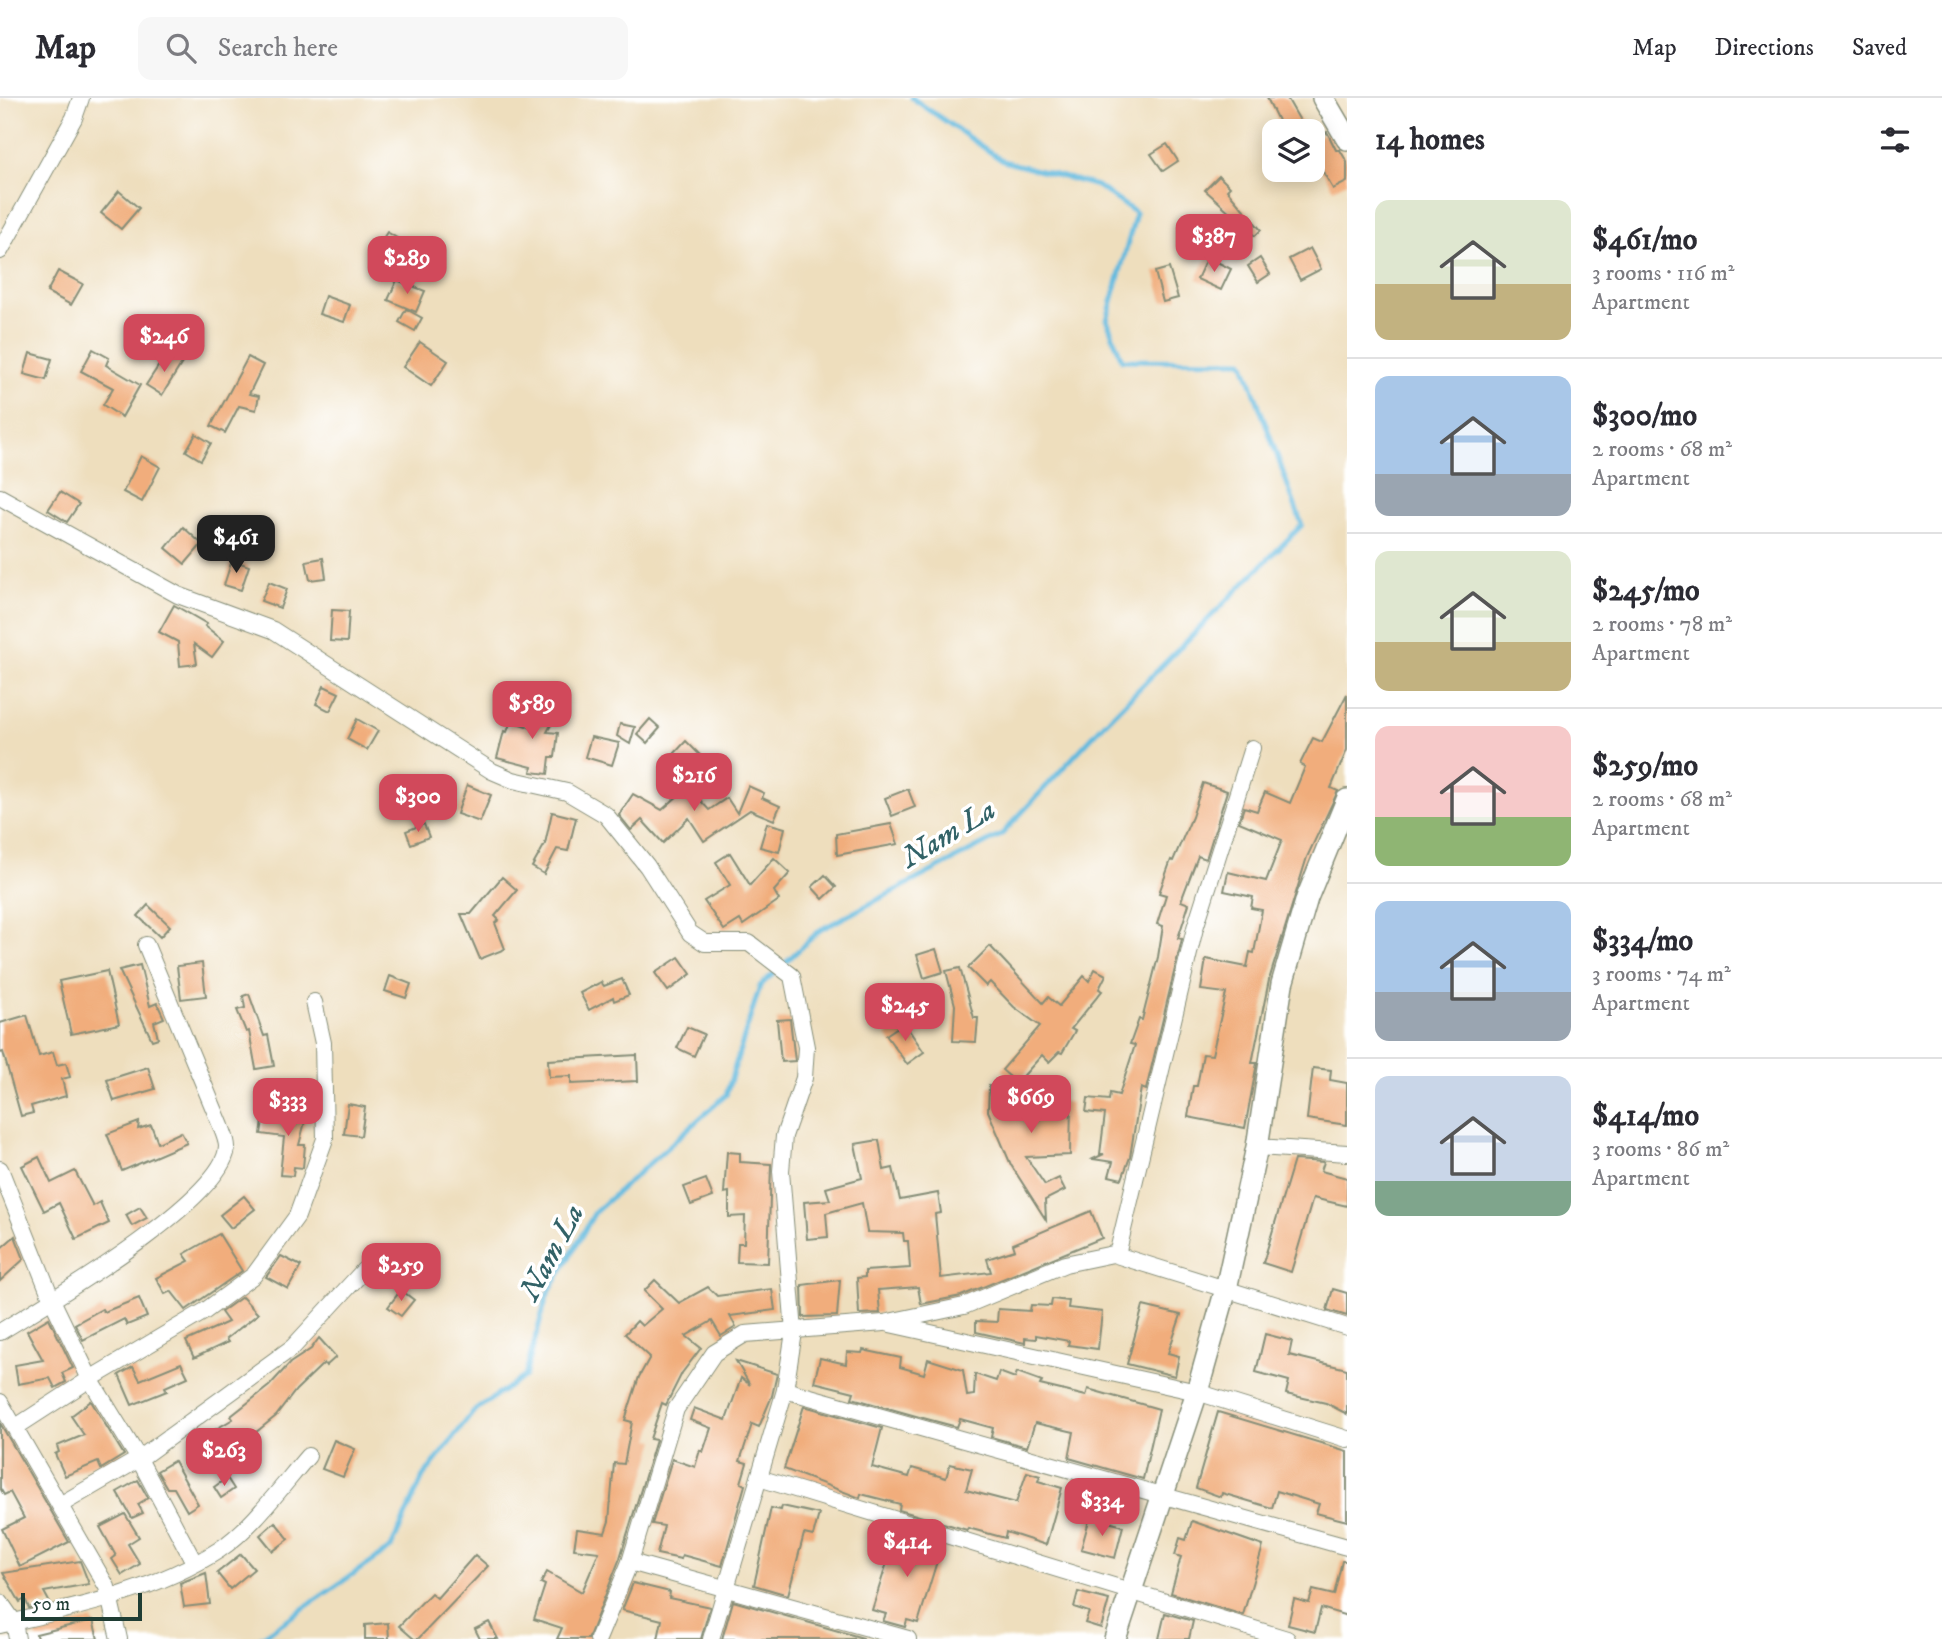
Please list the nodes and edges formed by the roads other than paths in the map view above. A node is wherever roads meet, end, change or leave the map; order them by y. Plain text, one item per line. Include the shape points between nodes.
1 (81, 98) edge
2 (1323, 98) edge
3 (1347, 139) edge
4 (0, 251) edge
5 (0, 497) edge
6 (1252, 748) dead end
7 (1347, 800) edge
8 (146, 945) dead end
9 (314, 1002) dead end
10 (1256, 1147) junction
11 (1347, 1153) edge
12 (0, 1169) edge
13 (1117, 1255) junction
14 (364, 1269) dead end
15 (1226, 1289) junction
16 (52, 1300) junction
17 (884, 1323) junction
18 (1347, 1327) edge
19 (0, 1332) edge
20 (794, 1332) junction
21 (90, 1379) junction
22 (785, 1390) junction
23 (1197, 1392) junction
24 (0, 1402) edge
25 (16, 1427) junction
26 (1347, 1439) edge
27 (308, 1456) dead end
28 (139, 1459) junction
29 (759, 1478) junction
30 (1162, 1494) junction
31 (60, 1505) junction
32 (1347, 1547) edge
33 (194, 1562) junction
34 (629, 1562) junction
35 (726, 1589) junction
36 (1131, 1591) junction
37 (111, 1598) junction
38 (0, 1602) edge
39 (7, 1623) edge
40 (17, 1639) edge
41 (119, 1639) edge
42 (598, 1639) edge
43 (711, 1639) edge
44 (908, 1639) edge
45 (1115, 1639) edge
46 (1287, 1639) edge

1 - 4 street
2 - 3 main road
5 - 20 street via 178,595 273,630 492,771 567,792 606,815 647,866 690,933 705,943 749,943 789,974 806,1047 804,1078 784,1136 781,1171
6 - 13 street via 1195,929
7 - 10 main road via 1307,898 1282,984
8 - 16 street via 227,1147 216,1171 183,1206 130,1249
9 - 21 street via 323,1043 325,1139 297,1216 254,1275 205,1311
10 - 11 street
10 - 15 main road
12 - 16 street
13 - 15 street
13 - 17 street via 1065,1264 964,1306
14 - 28 street via 293,1347
15 - 18 street
15 - 23 main road
16 - 19 street
16 - 21 street
17 - 20 street
17 - 23 street
20 - 22 street
20 - 34 street via 745,1334 714,1353 676,1409
21 - 25 street
21 - 28 street
22 - 29 street
22 - 30 street
23 - 26 street
23 - 30 main road
24 - 25 street
25 - 31 street
27 - 33 street via 220,1549
28 - 31 street
28 - 33 street
29 - 35 street
29 - 36 street
30 - 32 street
30 - 36 main road
31 - 37 street
33 - 37 street
34 - 35 street
34 - 42 street
35 - 43 street
35 - 44 street
36 - 45 main road
36 - 46 street
37 - 39 street
37 - 41 street
38 - 39 street
39 - 40 street

